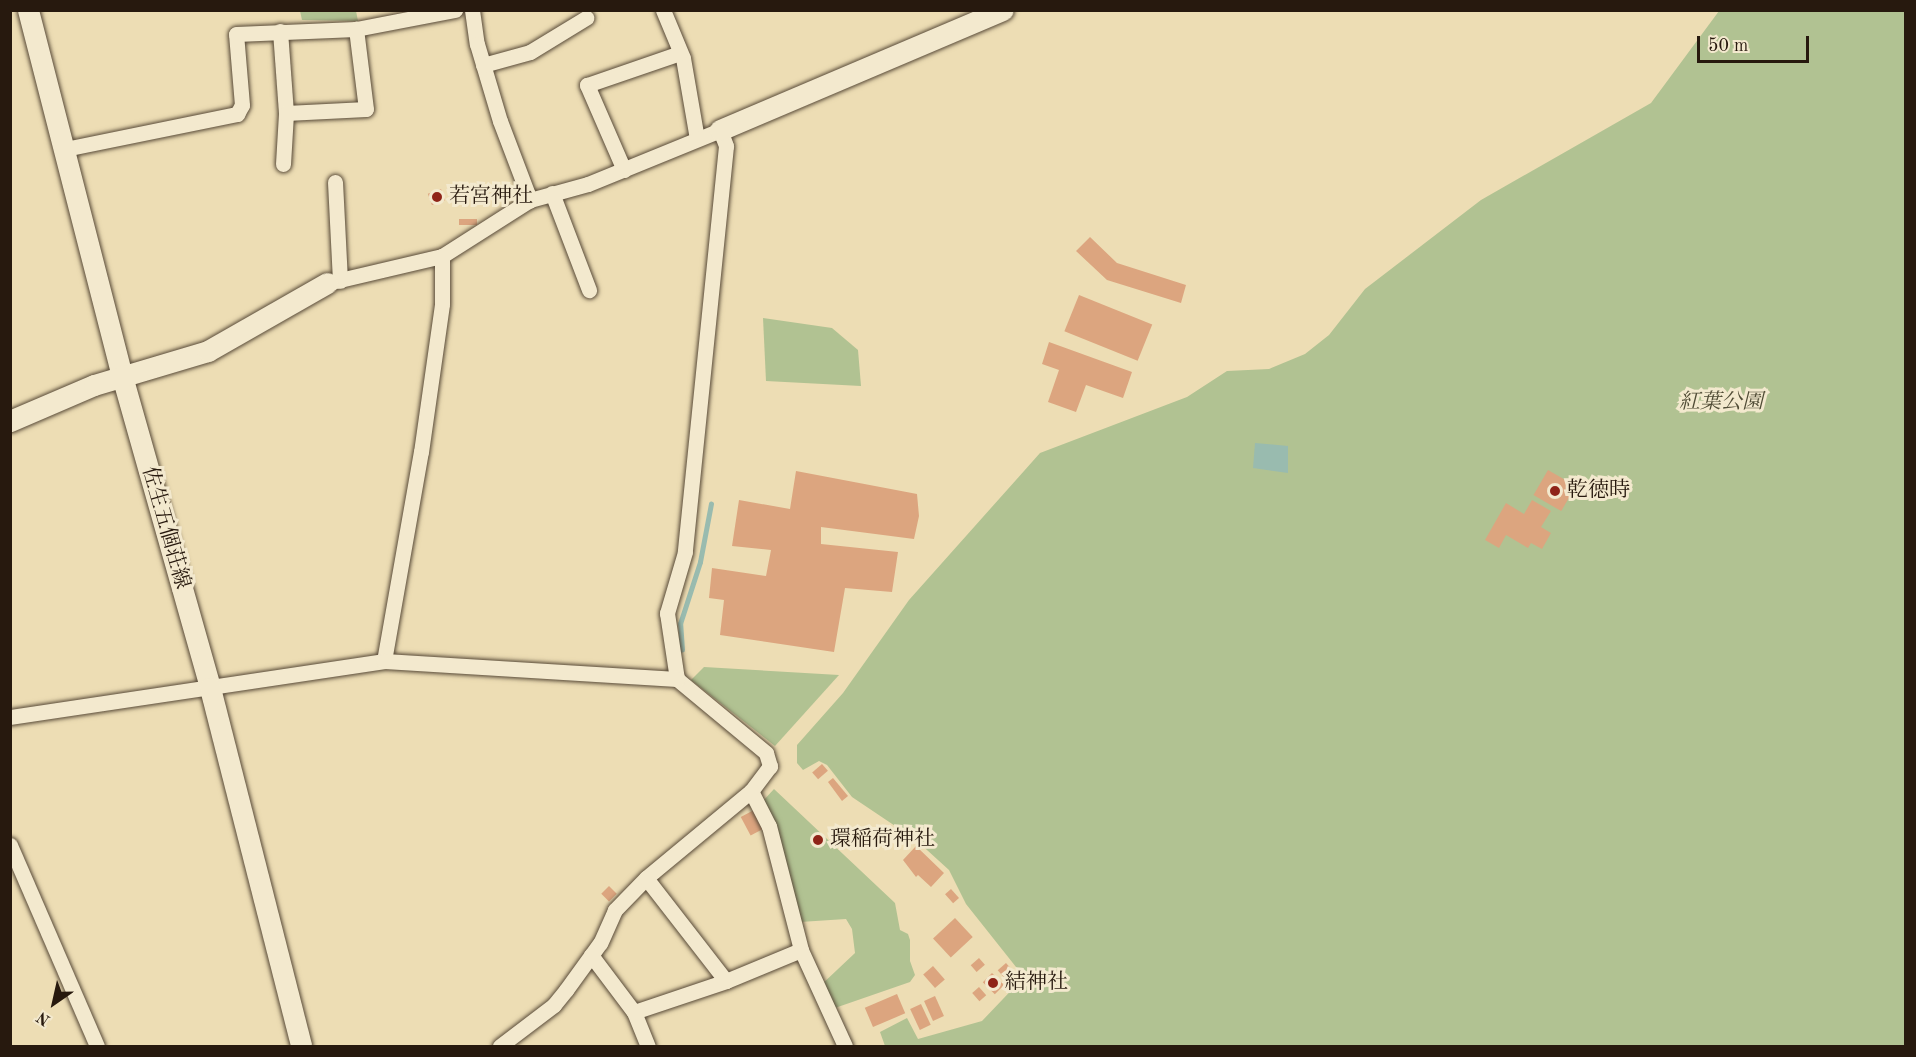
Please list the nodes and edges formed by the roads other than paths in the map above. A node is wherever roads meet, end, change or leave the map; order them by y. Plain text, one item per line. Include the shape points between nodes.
1 (28, 10) edge
2 (455, 10) edge
3 (472, 10) edge
4 (663, 10) edge
5 (1003, 10) edge
6 (586, 18) dead end
7 (356, 29) junction
8 (280, 30) junction
9 (680, 53) junction
10 (483, 65) junction
11 (286, 113) junction
12 (720, 129) junction
13 (697, 139) junction
14 (65, 149) junction
15 (283, 164) dead end
16 (624, 170) junction
17 (335, 182) dead end
18 (552, 193) junction
19 (530, 200) junction
20 (442, 256) junction
21 (334, 282) junction
22 (589, 290) dead end
23 (122, 376) junction
24 (10, 422) edge
25 (384, 661) junction
26 (677, 679) junction
27 (210, 688) junction
28 (10, 717) edge
29 (751, 791) junction
30 (10, 844) edge
31 (646, 878) junction
32 (801, 950) junction
33 (591, 955) junction
34 (726, 981) junction
35 (634, 1012) junction
36 (97, 1047) edge
37 (301, 1047) edge
38 (500, 1047) edge
39 (648, 1047) edge
40 (845, 1047) edge

1 - 14 main road, 佐生五個荘線
2 - 7 street
3 - 10 street
4 - 9 street
5 - 12 main road
6 - 10 street via 530,52
7 - 8 street
7 - 11 street via 366,110
8 - 11 street
8 - 14 street via 236,34 242,105 237,114
9 - 13 street
9 - 16 street via 587,85
10 - 19 street
11 - 15 street
12 - 13 street
12 - 26 street via 726,146 686,552 667,613
13 - 16 street
14 - 23 main road, 佐生五個荘線
16 - 18 street
17 - 21 street
18 - 19 street
18 - 22 street
19 - 20 street
20 - 21 street
20 - 25 street via 442,304 421,452
21 - 23 main road via 208,351
23 - 24 main road
23 - 27 main road, 佐生五個荘線
25 - 26 street
25 - 27 street
26 - 29 street via 766,753 770,766
27 - 28 street
27 - 37 main road, 佐生五個荘線
29 - 31 street
29 - 32 street via 770,826
30 - 36 street
31 - 33 street via 615,910
31 - 34 street
32 - 34 street
32 - 40 street
33 - 35 street
33 - 38 street via 554,1005
34 - 35 street
35 - 39 street

